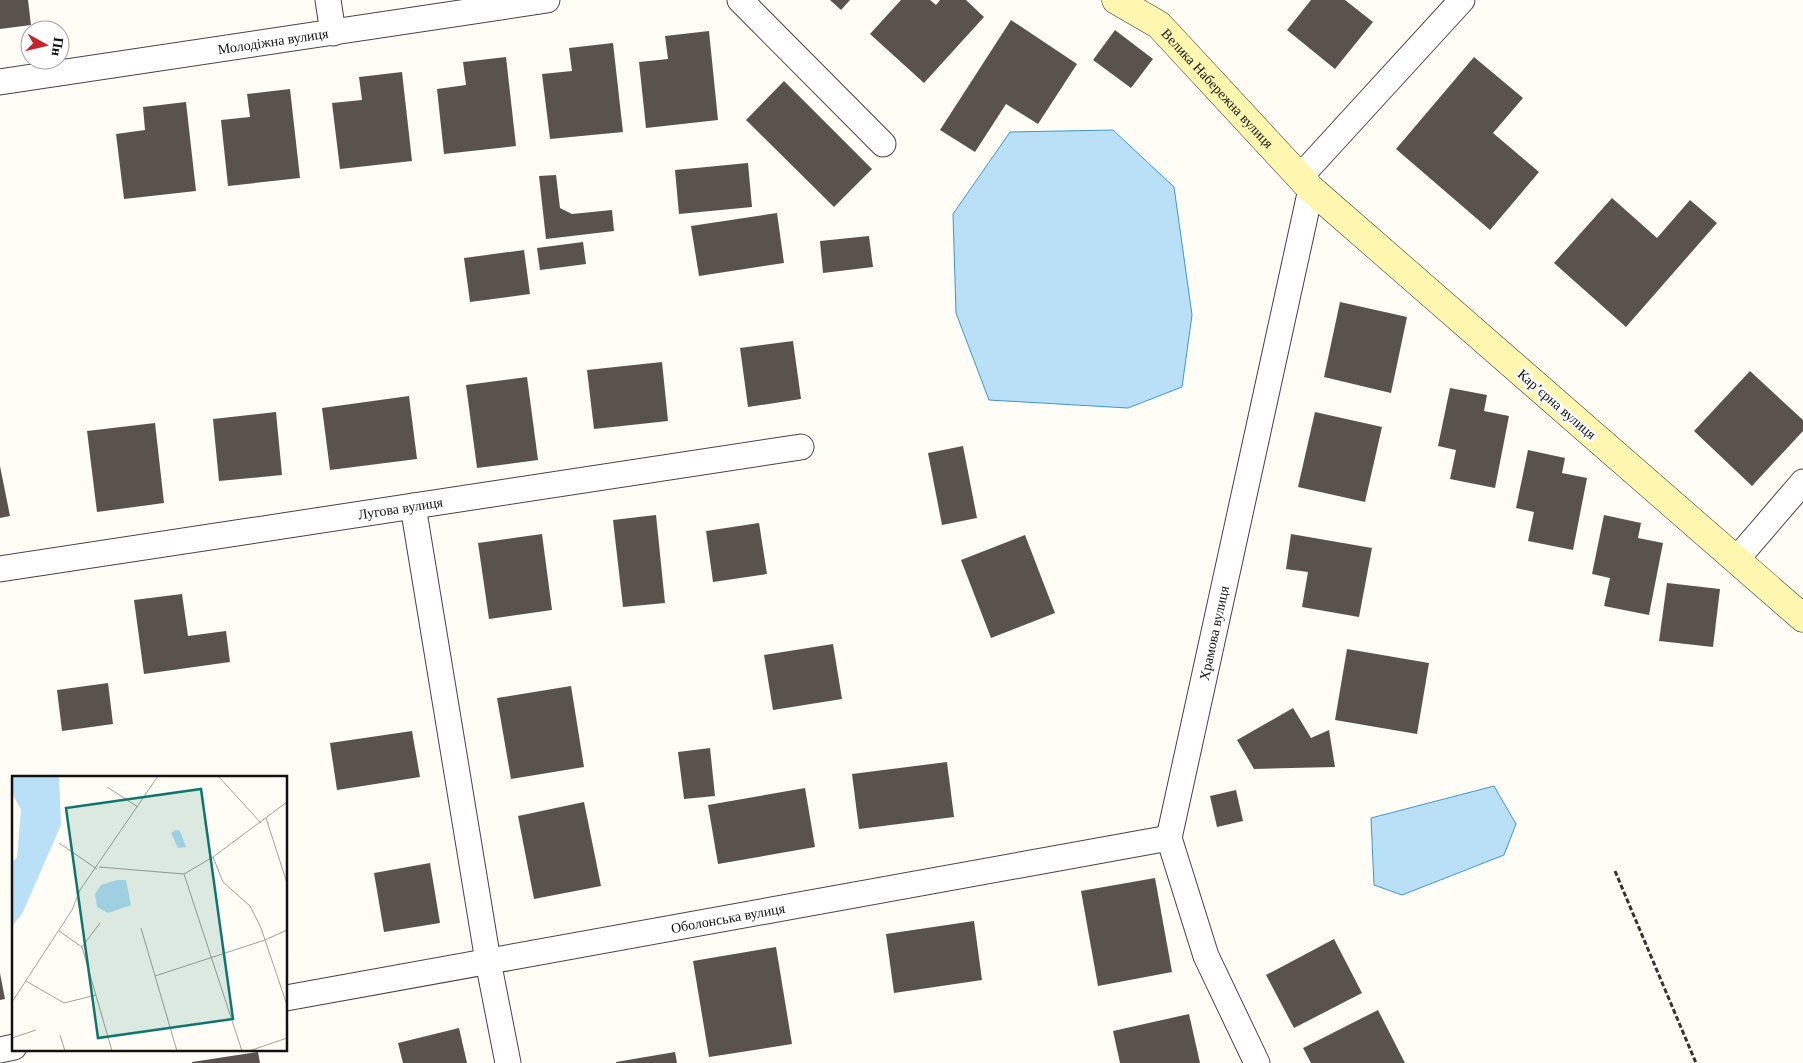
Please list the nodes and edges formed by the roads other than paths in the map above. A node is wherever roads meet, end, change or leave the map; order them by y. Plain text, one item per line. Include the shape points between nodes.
1 (328, 0) edge
2 (547, 0) edge
3 (740, 0) edge
4 (1116, 0) edge
5 (1462, 0) edge
6 (333, 33) junction
7 (0, 82) edge
8 (883, 144) dead end
9 (1306, 183) junction
10 (801, 447) dead end
11 (1803, 482) edge
12 (413, 506) junction
13 (1736, 560) junction
14 (0, 569) edge
15 (1803, 618) edge
16 (1169, 838) junction
17 (488, 961) junction
18 (288, 998) edge
19 (508, 1063) edge
20 (1257, 1063) edge

1 - 6 street
2 - 6 street, Молодіжна вулиця
3 - 8 street
4 - 9 street, Велика Набережна вулиця via 1159,25
5 - 9 street
6 - 7 street, Молодіжна вулиця
9 - 13 street, Карʼєрна вулиця
9 - 16 street, Храмова вулиця
10 - 12 street, Лугова вулиця
11 - 13 street
12 - 14 street, Лугова вулиця
12 - 17 street
13 - 15 street, Карʼєрна вулиця
16 - 17 street, Оболонська вулиця
16 - 20 street, Храмова вулиця via 1206,956
17 - 18 street, Оболонська вулиця
17 - 19 street

